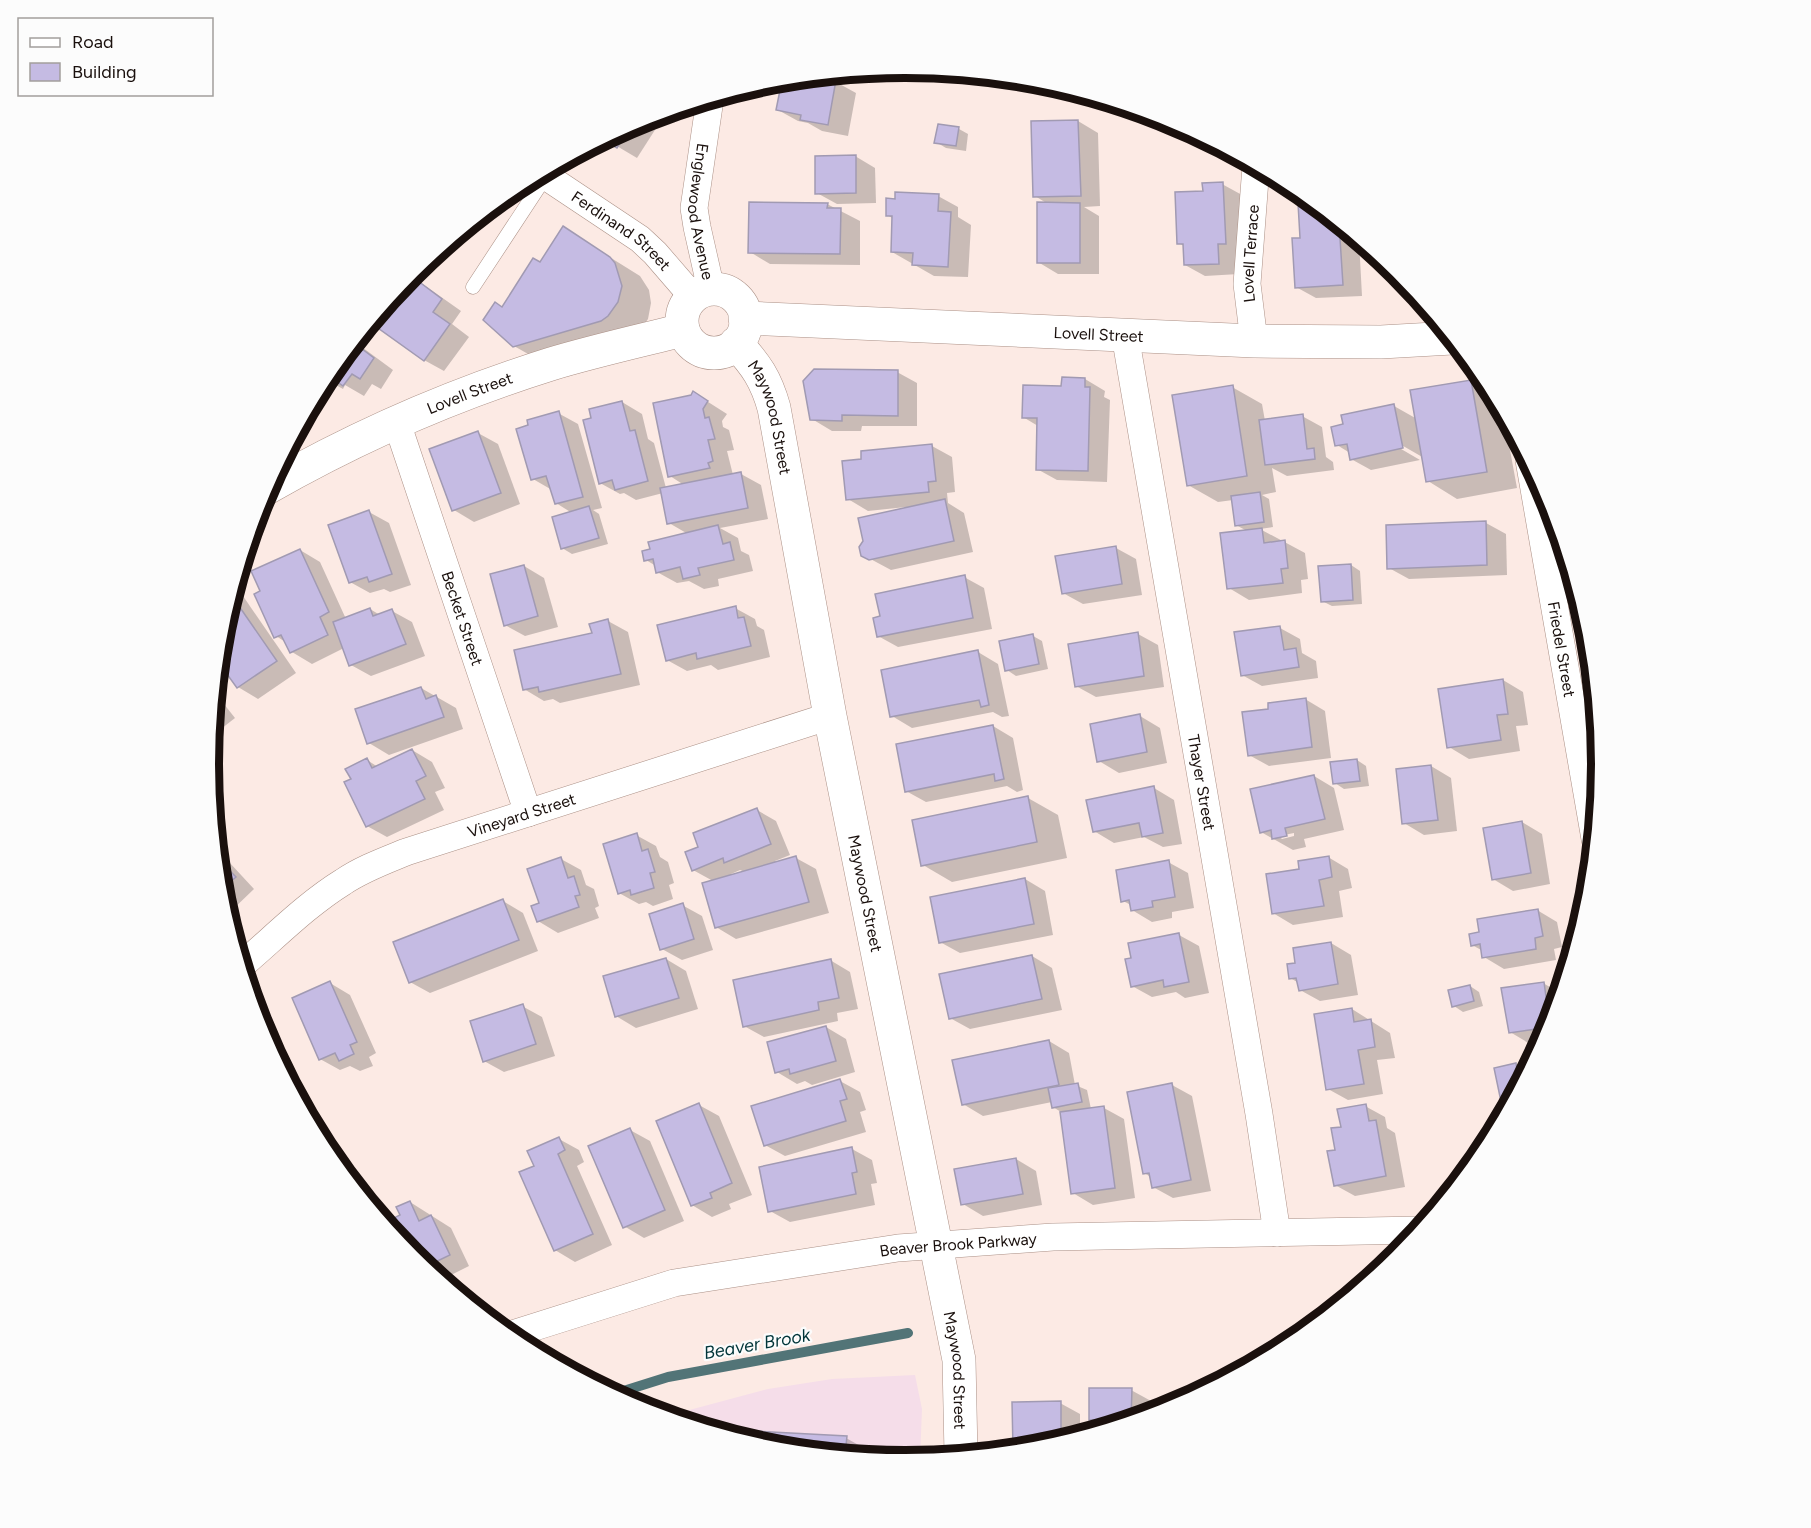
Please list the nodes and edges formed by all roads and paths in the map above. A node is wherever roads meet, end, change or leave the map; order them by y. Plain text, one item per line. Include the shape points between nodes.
1 (709, 107) edge
2 (1255, 174) edge
3 (548, 179) edge
4 (536, 187) edge
5 (473, 287) dead end
6 (702, 293) junction
7 (683, 330) junction
8 (741, 331) junction
9 (1125, 335) junction
10 (1444, 338) edge
11 (1254, 340) junction
12 (397, 423) junction
13 (282, 480) edge
14 (1534, 491) edge
15 (830, 716) junction
16 (1590, 810) edge
17 (528, 813) junction
18 (248, 959) edge
19 (1408, 1230) edge
20 (1277, 1233) junction
21 (935, 1244) junction
22 (520, 1331) edge
23 (961, 1448) edge

1 - 6 street, Englewood Avenue via 694,208
2 - 11 street, Lovell Terrace via 1246,284
3 - 6 street, Ferdinand Street via 640,239
4 - 5 lane
6 - 7 street via 683,312
6 - 8 street via 724,291 734,297 742,307
7 - 8 street via 694,346 712,353 725,350
7 - 12 street, Lovell Street via 552,364 464,394
8 - 9 street, Lovell Street
8 - 15 street, Maywood Street via 774,408
9 - 11 street, Lovell Street
9 - 20 street, Thayer Street
10 - 11 street, Lovell Street via 1381,342
12 - 13 street, Lovell Street
12 - 17 street, Becket Street
14 - 16 street, Friedel Street
15 - 17 street, Vineyard Street
15 - 21 street, Maywood Street
17 - 18 street, Vineyard Street via 406,852 343,881
19 - 20 street, Beaver Brook Parkway
20 - 21 street, Beaver Brook Parkway
21 - 22 street, Beaver Brook Parkway via 674,1283
21 - 23 street, Maywood Street via 958,1360

